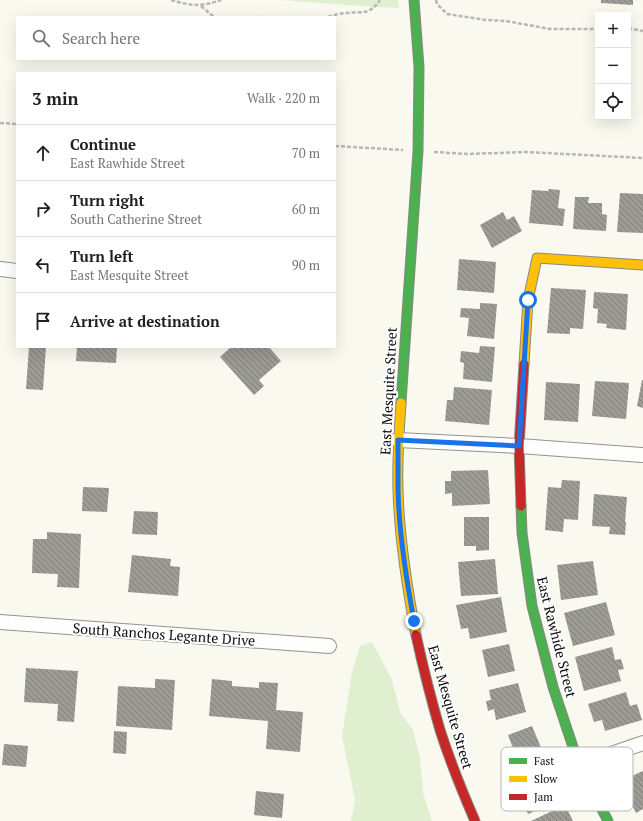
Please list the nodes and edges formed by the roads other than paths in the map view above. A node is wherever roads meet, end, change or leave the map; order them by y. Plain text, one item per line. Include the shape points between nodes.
1 (414, 0) edge
2 (643, 265) edge
3 (0, 270) edge
4 (16, 271) edge
5 (398, 440) junction
6 (519, 446) junction
7 (642, 455) edge
8 (0, 622) edge
9 (329, 646) dead end
10 (643, 743) edge
11 (573, 747) edge
12 (631, 747) edge
13 (603, 811) edge
14 (475, 821) edge
15 (608, 821) edge

1 - 5 street, East Mesquite Street via 419,67 418,151
2 - 6 street, East Rawhide Street via 537,258 528,300
3 - 4 street
5 - 6 street
5 - 14 street, East Mesquite Street via 402,542 408,592 421,658 437,720
6 - 7 street
6 - 11 street, East Rawhide Street via 522,533 532,606
8 - 9 street, South Ranchos Legante Drive
10 - 12 street
13 - 15 street, East Rawhide Street

